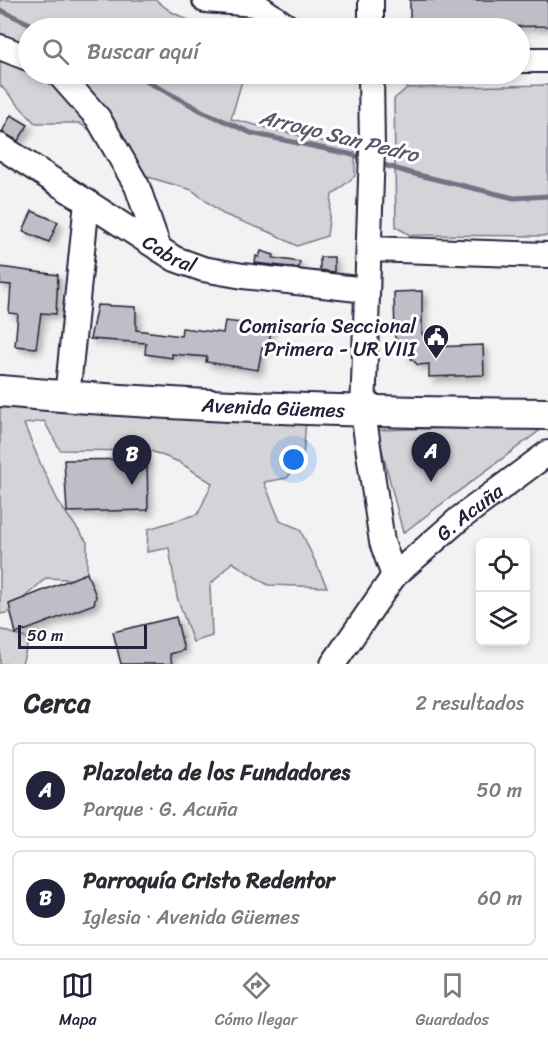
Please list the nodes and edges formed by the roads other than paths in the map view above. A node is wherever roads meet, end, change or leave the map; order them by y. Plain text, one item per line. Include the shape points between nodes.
1 (205, 0) edge
2 (371, 0) edge
3 (255, 2) edge
4 (276, 18) edge
5 (371, 18) edge
6 (0, 47) edge
7 (18, 54) edge
8 (530, 60) edge
9 (548, 60) edge
10 (69, 84) edge
11 (371, 84) edge
12 (0, 146) edge
13 (87, 202) junction
14 (159, 249) junction
15 (369, 249) junction
16 (548, 255) edge
17 (366, 290) junction
18 (0, 391) edge
19 (67, 397) junction
20 (363, 412) junction
21 (548, 414) edge
22 (548, 453) edge
23 (394, 576) junction
24 (333, 664) edge

1 - 3 street
2 - 5 street
3 - 4 street
6 - 7 street
8 - 9 street
10 - 14 street via 98,118 137,186
11 - 15 street
12 - 13 street, Cabral
13 - 14 street, Cabral
13 - 19 street
14 - 17 street, Cabral via 203,269
15 - 16 street
15 - 17 street
17 - 20 street
18 - 19 main road, Avenida Güemes
19 - 20 main road, Avenida Güemes
20 - 21 main road, Avenida Güemes
20 - 23 street via 382,542
22 - 23 street, G. Acuña via 459,519
23 - 24 street, G. Acuña

